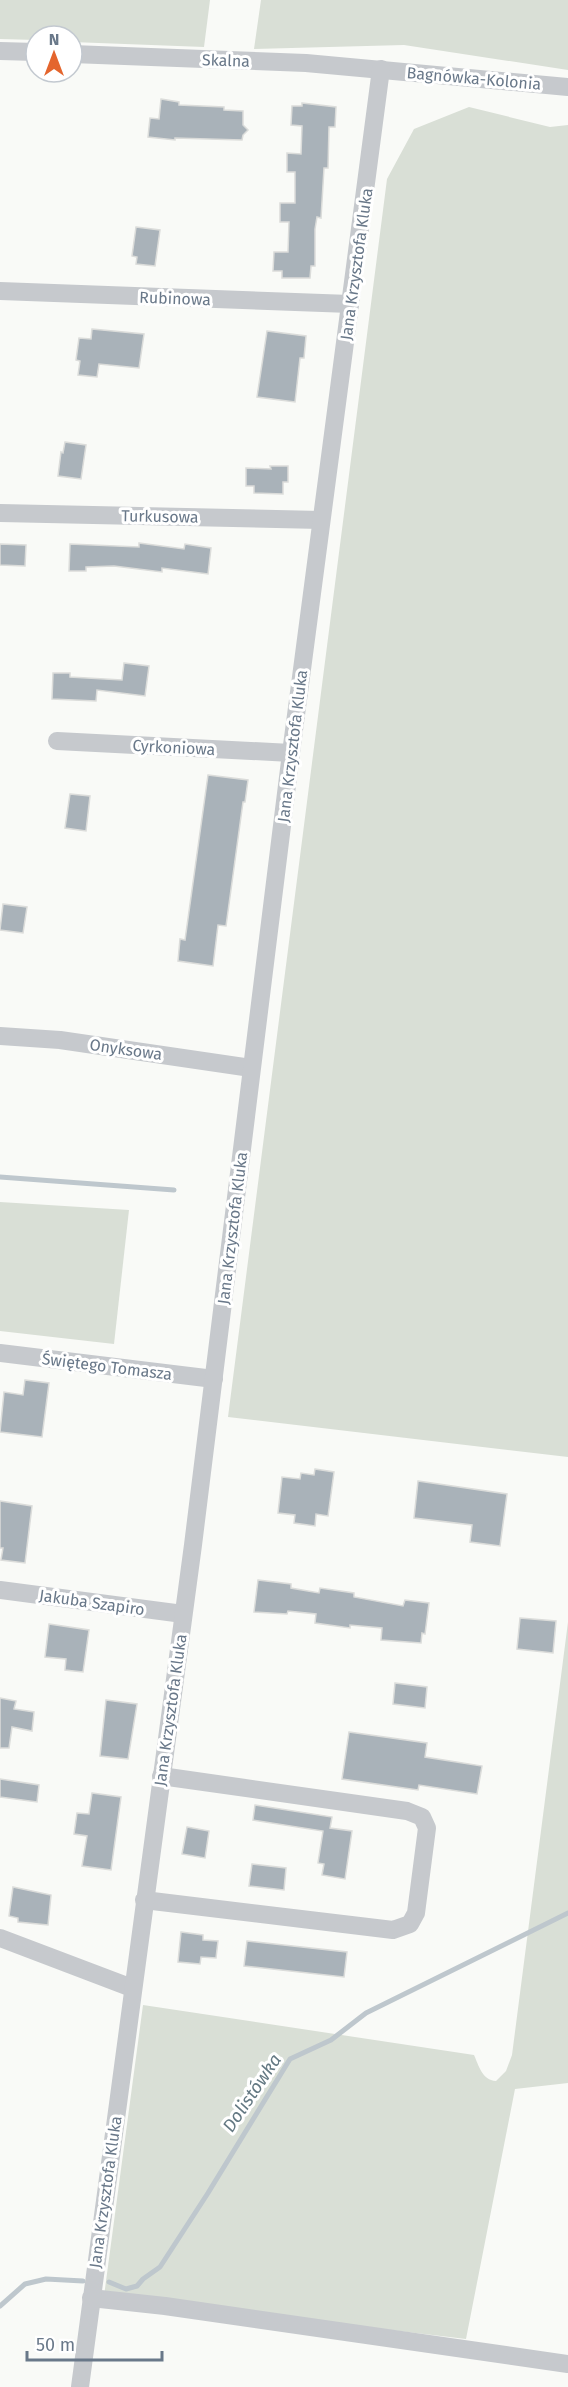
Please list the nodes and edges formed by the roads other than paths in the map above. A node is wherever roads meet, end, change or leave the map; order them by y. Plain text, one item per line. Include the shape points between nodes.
1 (0, 51) edge
2 (24, 52) edge
3 (84, 54) edge
4 (381, 69) junction
5 (568, 87) edge
6 (0, 291) edge
7 (350, 304) junction
8 (0, 513) edge
9 (321, 520) junction
10 (57, 741) dead end
11 (291, 753) junction
12 (0, 1036) edge
13 (251, 1068) junction
14 (0, 1353) edge
15 (214, 1379) junction
16 (0, 1590) edge
17 (183, 1614) junction
18 (161, 1776) junction
19 (144, 1900) junction
20 (0, 1938) edge
21 (132, 1988) junction
22 (91, 2298) junction
23 (568, 2364) edge
24 (80, 2387) edge

1 - 2 street
3 - 4 street, Skalna
4 - 5 street, Bagnówka-Kolonia
4 - 7 street, Jana Krzysztofa Kluka
6 - 7 street, Rubinowa
7 - 9 street, Jana Krzysztofa Kluka
8 - 9 street, Turkusowa
9 - 11 street, Jana Krzysztofa Kluka
10 - 11 street, Cyrkoniowa
11 - 13 street, Jana Krzysztofa Kluka
12 - 13 street, Onyksowa via 60,1040
13 - 15 street, Jana Krzysztofa Kluka
14 - 15 street, Świętego Tomasza
15 - 17 street, Jana Krzysztofa Kluka
16 - 17 street, Jakuba Szapiro
17 - 18 street, Jana Krzysztofa Kluka
18 - 19 street, Jana Krzysztofa Kluka
18 - 19 street via 407,1811 422,1817 427,1828 416,1913 410,1924 393,1930
19 - 21 street, Jana Krzysztofa Kluka
20 - 21 street
21 - 22 street, Jana Krzysztofa Kluka
22 - 23 street
22 - 24 street, Jana Krzysztofa Kluka

